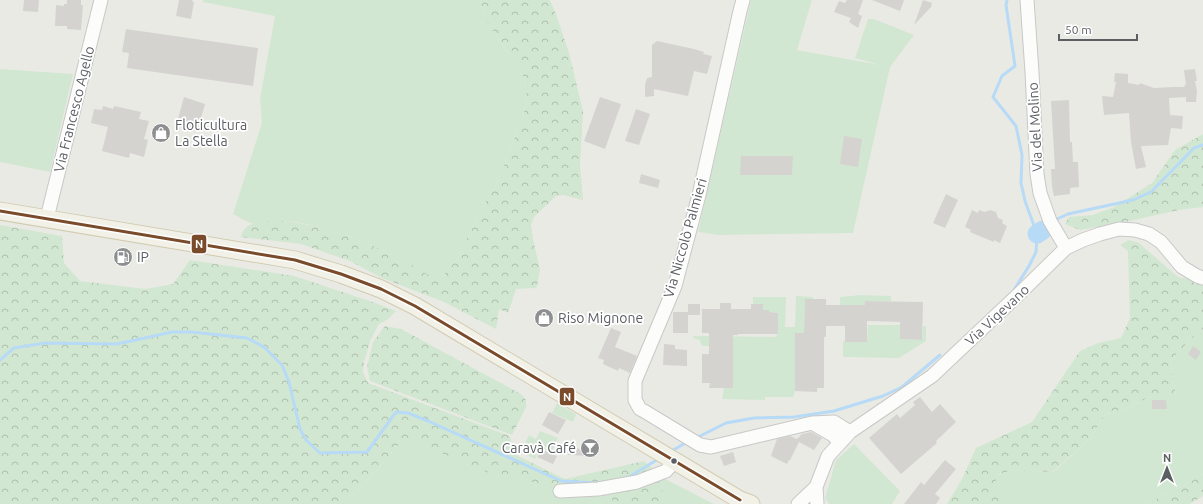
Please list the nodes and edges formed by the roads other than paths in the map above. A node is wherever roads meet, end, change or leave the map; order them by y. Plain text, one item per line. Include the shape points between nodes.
1 (102, 0) edge
2 (743, 0) edge
3 (1027, 0) edge
4 (0, 211) edge
5 (47, 218) junction
6 (1066, 248) junction
7 (1203, 278) edge
8 (812, 423) junction
9 (850, 432) junction
10 (840, 442) junction
11 (674, 460) junction
12 (816, 487) junction
13 (560, 491) dead end
14 (745, 503) edge
15 (798, 504) edge
16 (817, 504) edge

1 - 5 street, Via Francesco Agello
2 - 8 street, Via Niccolò Palmieri via 699,195 674,286 635,381 636,400 640,409 700,445 711,447
3 - 6 street, Via del Molino via 1037,174 1040,193 1050,221
4 - 5 main road
5 - 11 main road via 295,260 381,289 415,306
6 - 7 street, Via Vigevano via 1119,229 1135,230 1149,234 1161,242 1182,267
6 - 9 street, Via Vigevano via 932,376
8 - 9 street, Via Niccolò Palmieri via 834,422
8 - 10 street via 833,434
9 - 10 street, Via Vigevano
10 - 12 street, Via Vigevano via 828,456
11 - 13 street via 666,471 637,482 582,491
11 - 14 main road
12 - 15 street, Via Vigevano
12 - 16 street, Via Vigevano

